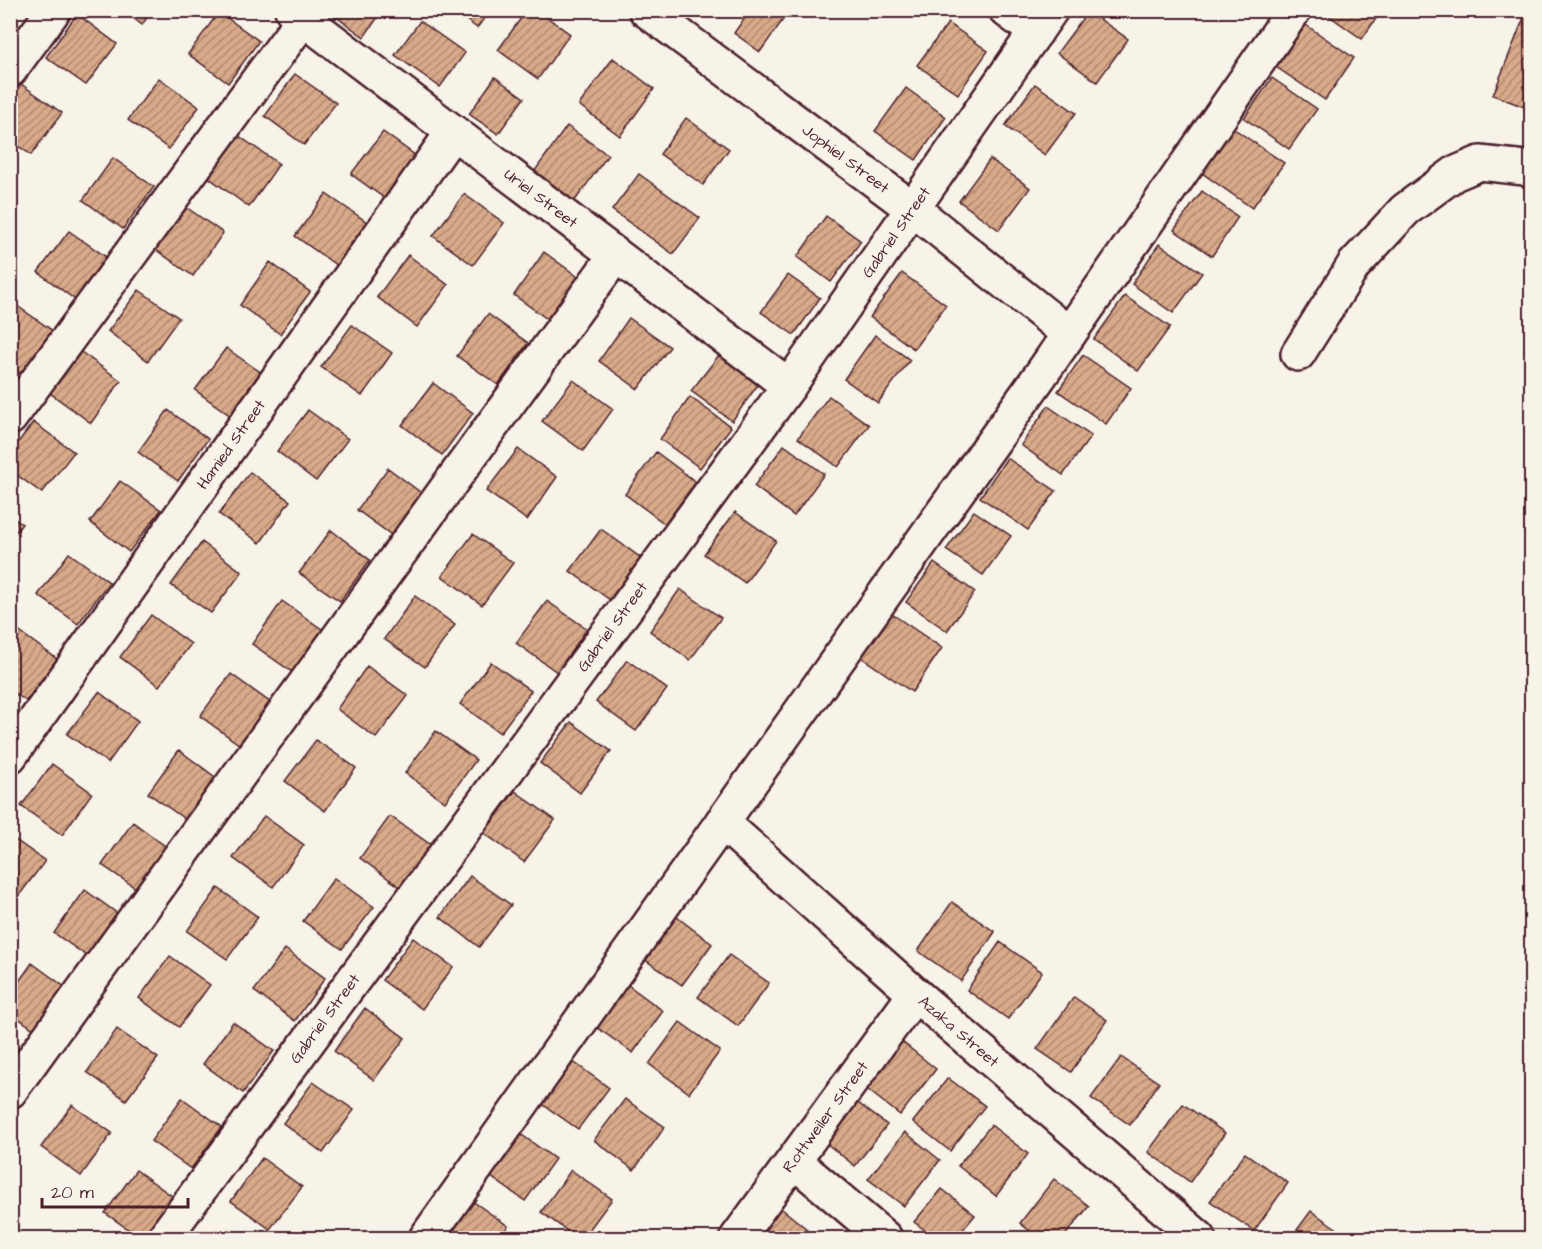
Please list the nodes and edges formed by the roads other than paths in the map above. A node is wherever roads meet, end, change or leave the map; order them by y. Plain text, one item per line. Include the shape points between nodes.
1 (54, 10) edge
2 (646, 10) edge
3 (1006, 10) edge
4 (1294, 10) edge
5 (297, 15) edge
6 (1043, 21) edge
7 (10, 70) edge
8 (453, 132) junction
9 (1532, 171) edge
10 (913, 210) junction
11 (615, 256) junction
12 (1069, 334) junction
13 (1298, 354) dead end
14 (789, 386) junction
15 (10, 418) edge
16 (10, 756) edge
17 (722, 822) junction
18 (915, 994) junction
19 (10, 1091) edge
20 (794, 1161) junction
21 (164, 1239) edge
22 (426, 1239) edge
23 (736, 1239) edge
24 (885, 1239) edge
25 (1199, 1239) edge

1 - 7 street
2 - 10 street, Jophiel Street
3 - 6 street
4 - 12 street
5 - 8 street, Uriel Street
5 - 15 street
6 - 10 street, Gabriel Street
8 - 11 street, Uriel Street
8 - 16 street, Hamied Street
9 - 13 street via 1480,163 1454,174 1405,210 1353,265
10 - 12 street, Jophiel Street
10 - 14 street, Gabriel Street
11 - 14 street, Uriel Street
11 - 19 street
12 - 17 street
14 - 21 street, Gabriel Street
17 - 18 street, Azaka Street
17 - 22 street
18 - 20 street, Rottweiler Street
18 - 25 street, Azaka Street
20 - 23 street, Rottweiler Street
20 - 24 street

